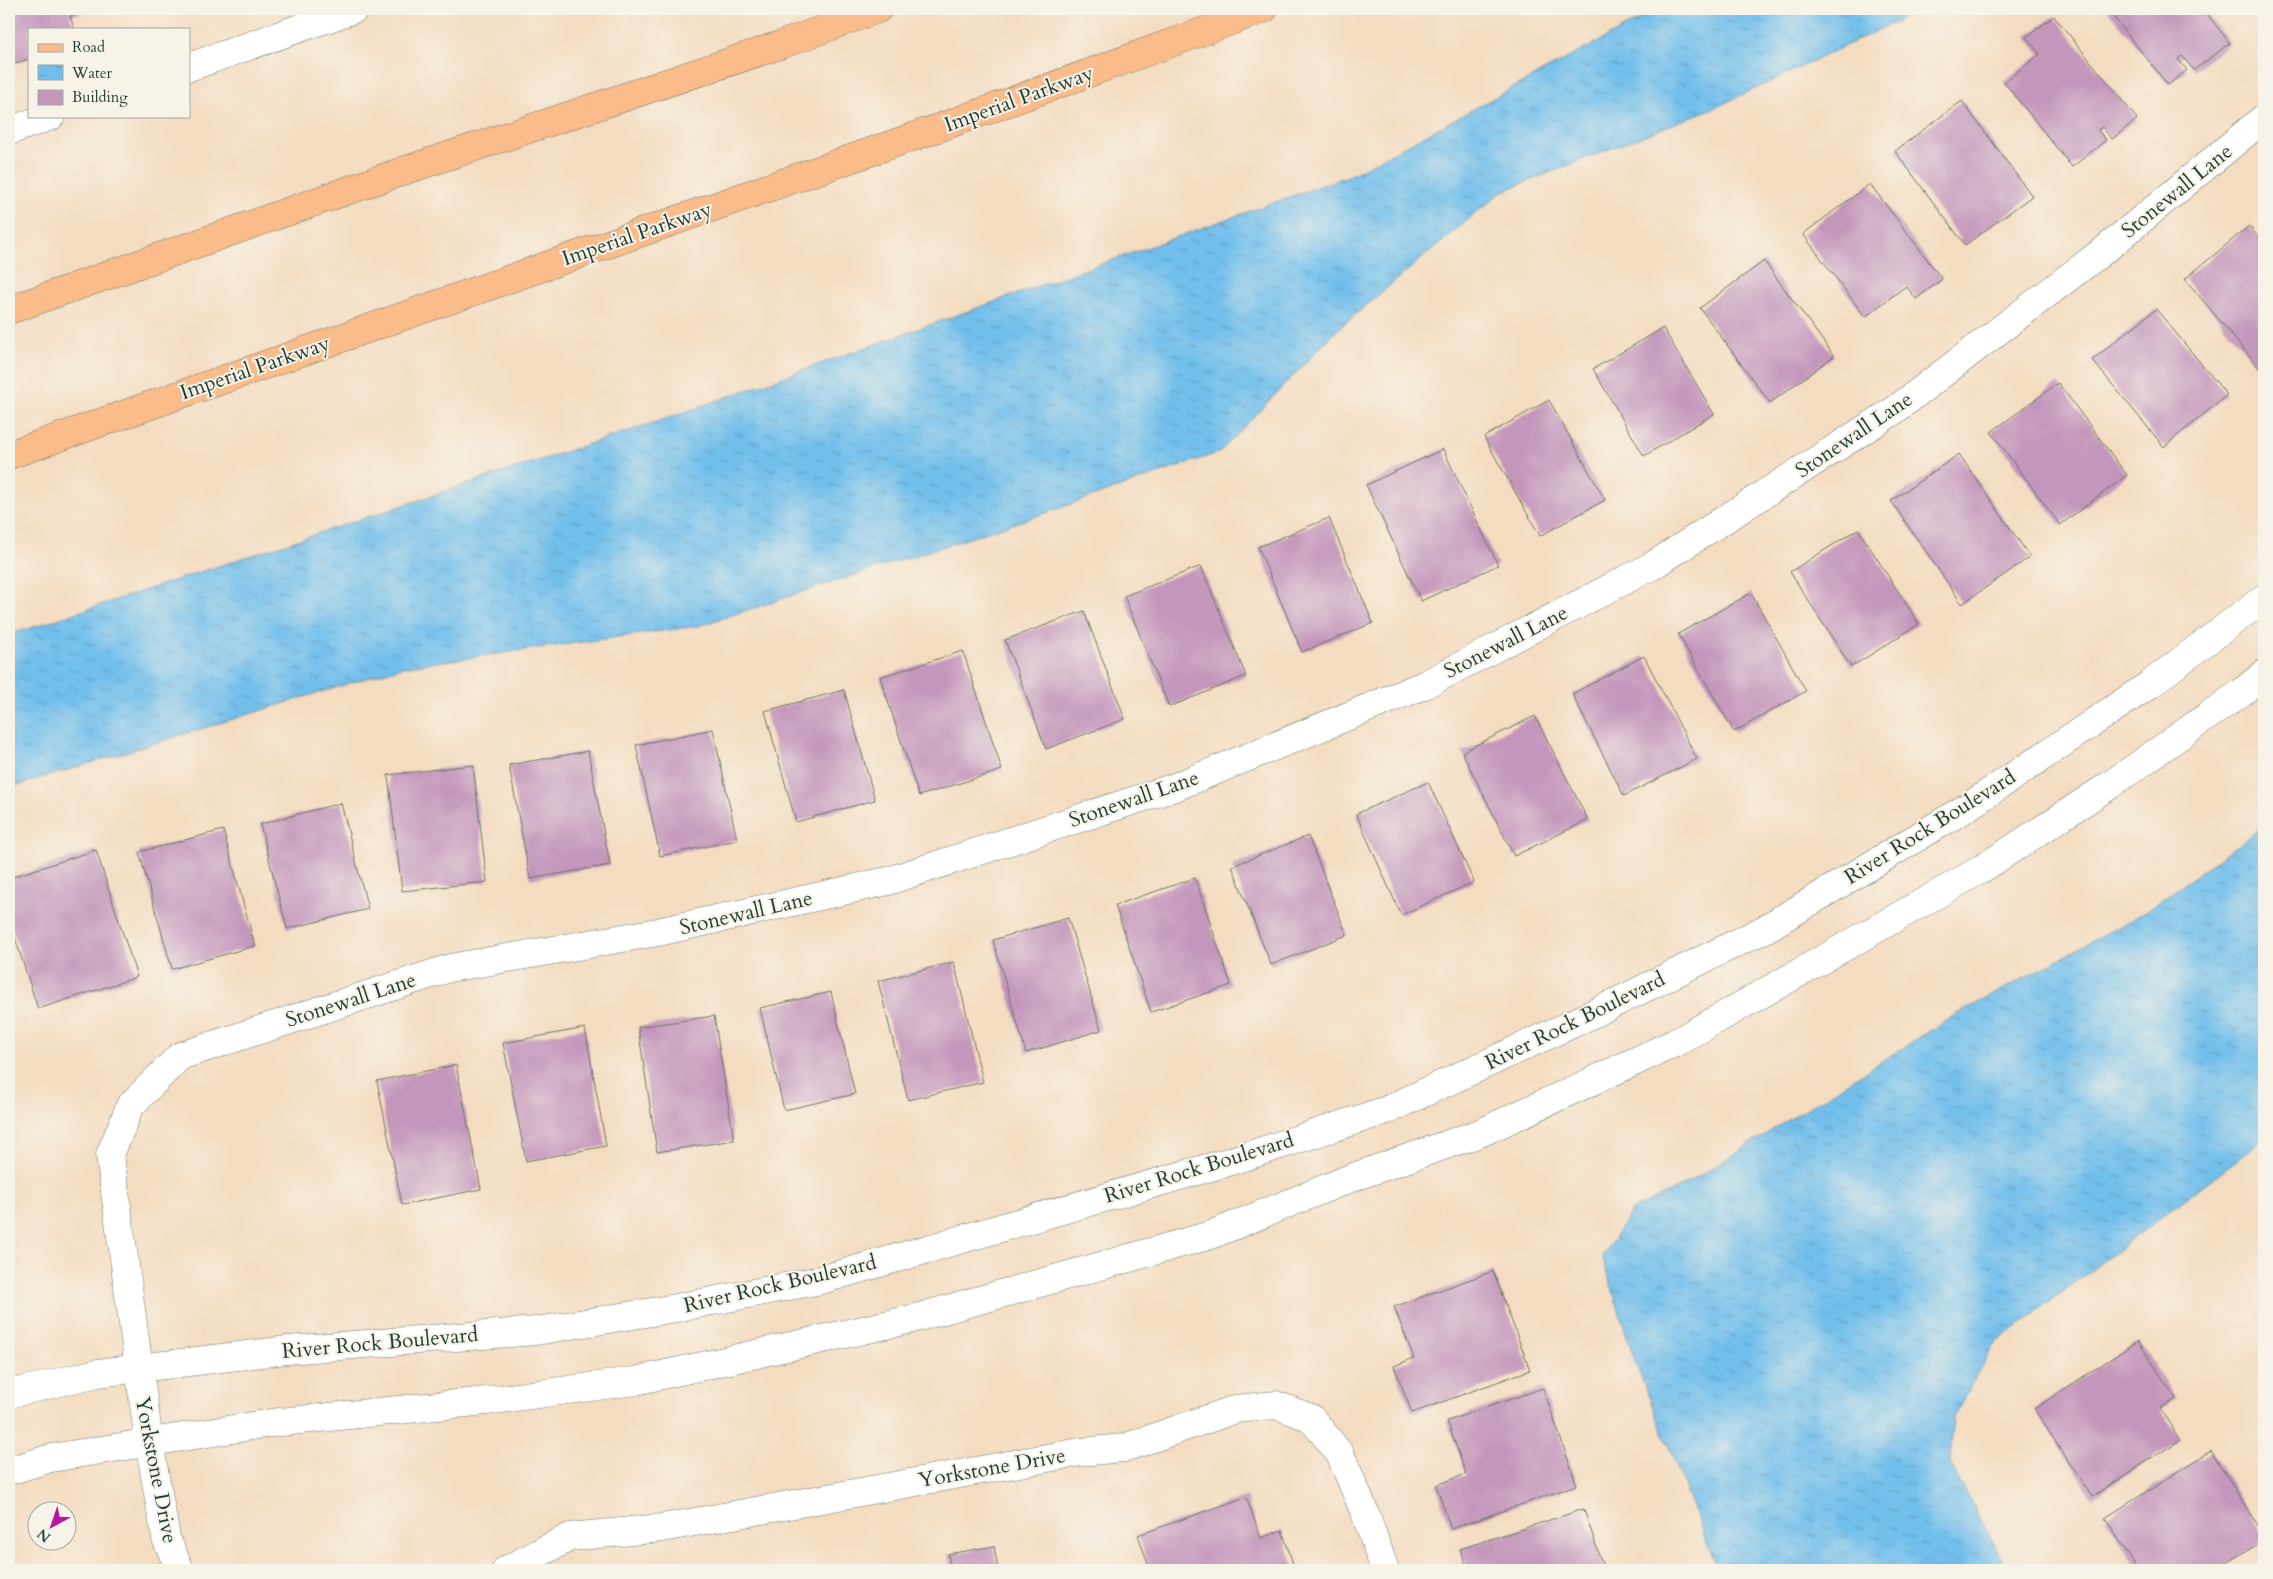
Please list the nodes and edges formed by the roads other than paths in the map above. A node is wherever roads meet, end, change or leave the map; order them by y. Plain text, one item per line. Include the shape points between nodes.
1 (354, 9) edge
2 (878, 9) edge
3 (1264, 9) edge
4 (190, 67) edge
5 (45, 118) edge
6 (2264, 118) edge
7 (9, 131) edge
8 (9, 310) edge
9 (9, 455) edge
10 (2264, 598) edge
11 (2264, 674) edge
12 (138, 1368) junction
13 (9, 1394) edge
14 (149, 1442) junction
15 (9, 1471) edge
16 (180, 1570) edge
17 (506, 1570) edge
18 (1385, 1570) edge

1 - 4 street
2 - 8 main road
3 - 9 main road, Imperial Parkway via 942,127
5 - 7 street
6 - 12 street, Stonewall Lane via 2107,248 1895,410 1652,566 1424,684 1176,787 888,882 658,932 450,968 180,1056 130,1106 110,1155
10 - 12 street, River Rock Boulevard via 2149,684 1966,808 1765,929 1578,1022 1387,1110 1228,1162 821,1280 536,1331 287,1350
11 - 14 street via 2110,784 1980,870 1677,1042 1480,1133 1350,1178 1211,1235 912,1319 635,1381 486,1401 271,1423
12 - 13 street, River Rock Boulevard via 98,1373
12 - 14 street, Yorkstone Drive
14 - 15 street via 50,1458
14 - 16 street, Yorkstone Drive via 166,1538
17 - 18 street, Yorkstone Drive via 570,1538 662,1528 1080,1452 1124,1448 1236,1409 1276,1405 1311,1418 1340,1454

